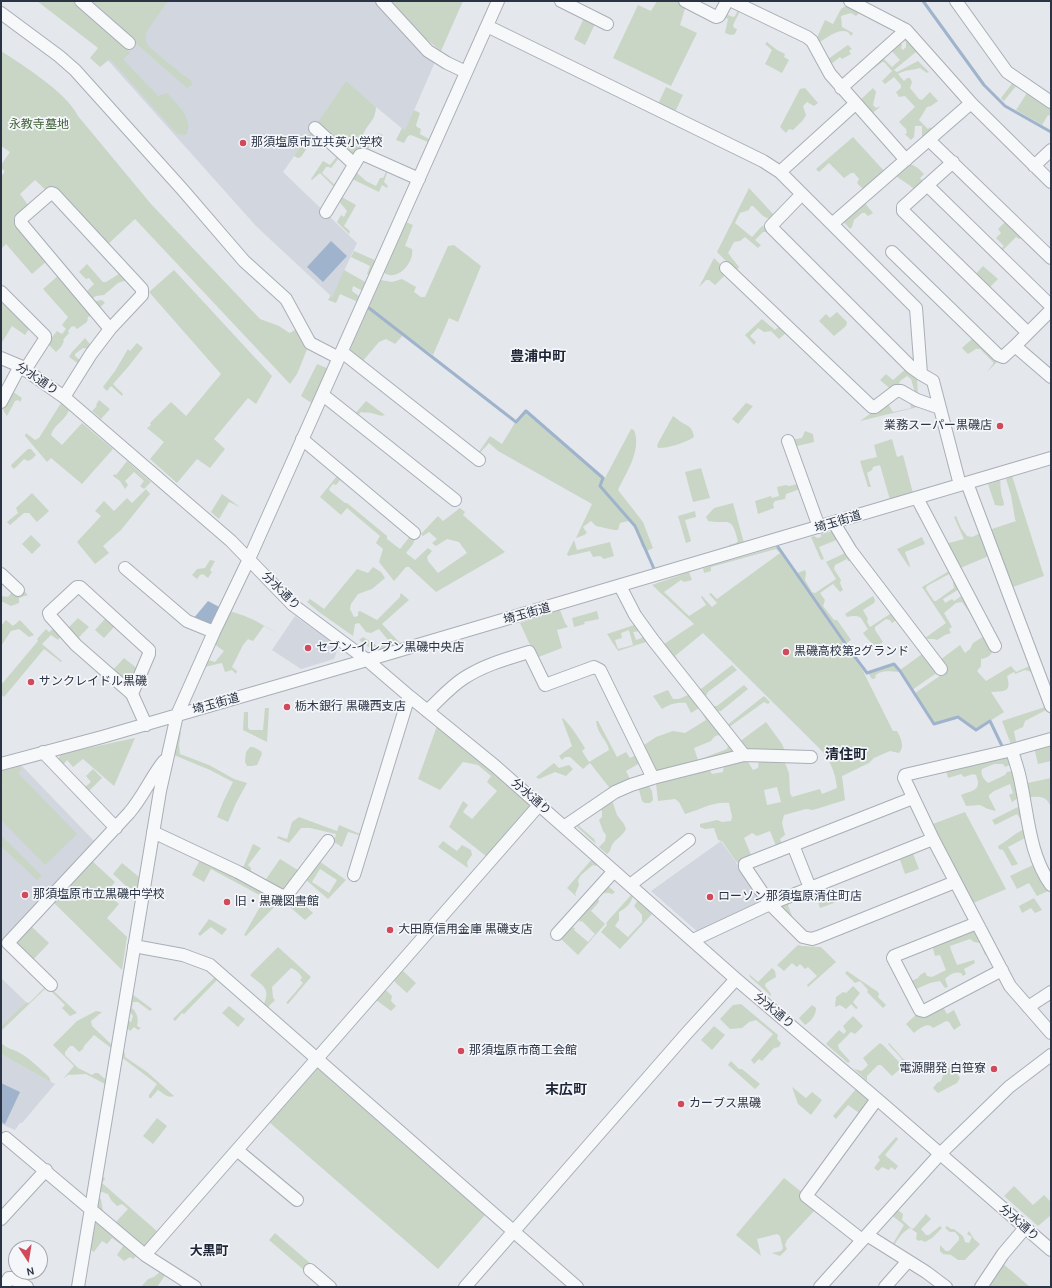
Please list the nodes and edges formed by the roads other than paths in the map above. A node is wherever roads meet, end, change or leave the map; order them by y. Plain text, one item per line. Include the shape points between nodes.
1 (81, 1) edge
2 (382, 1) edge
3 (498, 1) edge
4 (561, 1) edge
5 (685, 1) edge
6 (727, 1) edge
7 (732, 1) edge
8 (850, 1) edge
9 (956, 1) edge
10 (1, 13) edge
11 (607, 24) dead end
12 (486, 26) junction
13 (906, 30) junction
14 (129, 42) dead end
15 (466, 72) junction
16 (841, 88) junction
17 (1051, 102) edge
18 (971, 103) junction
19 (855, 104) junction
20 (315, 128) dead end
21 (929, 140) junction
22 (1051, 150) edge
23 (906, 160) junction
24 (953, 162) junction
25 (354, 164) junction
26 (1034, 166) junction
27 (780, 172) junction
28 (419, 179) junction
29 (1051, 182) edge
30 (928, 185) junction
31 (802, 194) junction
32 (326, 212) dead end
33 (832, 224) junction
34 (892, 252) dead end
35 (1051, 258) edge
36 (726, 268) dead end
37 (1, 292) edge
38 (1051, 306) edge
39 (1051, 310) edge
40 (110, 329) junction
41 (1028, 334) junction
42 (1015, 346) junction
43 (340, 355) junction
44 (1, 358) edge
45 (23, 368) junction
46 (920, 374) junction
47 (1051, 377) edge
48 (323, 394) junction
49 (64, 397) junction
50 (1, 402) edge
51 (940, 408) junction
52 (302, 439) junction
53 (788, 441) dead end
54 (1051, 458) edge
55 (479, 460) dead end
56 (964, 484) junction
57 (917, 498) junction
58 (455, 500) dead end
59 (834, 523) junction
60 (819, 527) junction
61 (414, 533) dead end
62 (249, 559) junction
63 (125, 568) dead end
64 (1, 574) edge
65 (620, 586) junction
66 (18, 590) dead end
67 (214, 632) junction
68 (995, 646) dead end
69 (367, 660) junction
70 (942, 669) dead end
71 (1048, 690) edge
72 (132, 694) junction
73 (409, 696) junction
74 (1051, 706) edge
75 (427, 710) junction
76 (177, 715) junction
77 (146, 725) junction
78 (1051, 739) edge
79 (1012, 750) junction
80 (43, 752) junction
81 (744, 755) junction
82 (167, 756) junction
83 (811, 757) dead end
84 (1, 764) edge
85 (653, 778) junction
86 (913, 798) junction
87 (540, 804) junction
88 (565, 826) junction
89 (116, 828) junction
90 (153, 832) junction
91 (933, 839) junction
92 (689, 840) dead end
93 (328, 841) dead end
94 (793, 845) junction
95 (614, 871) junction
96 (354, 875) dead end
97 (955, 882) junction
98 (630, 885) junction
99 (1051, 885) edge
100 (810, 888) junction
101 (770, 904) junction
102 (977, 923) junction
103 (557, 934) dead end
104 (693, 940) junction
105 (134, 946) junction
106 (1002, 970) junction
107 (736, 979) junction
108 (51, 985) dead end
109 (1051, 992) edge
110 (1028, 1007) junction
111 (1051, 1034) edge
112 (1051, 1055) edge
113 (317, 1058) junction
114 (877, 1099) junction
115 (6, 1138) dead end
116 (237, 1150) junction
117 (940, 1154) junction
118 (46, 1170) junction
119 (297, 1200) dead end
120 (91, 1210) junction
121 (1, 1219) edge
122 (1025, 1228) junction
123 (514, 1232) junction
124 (864, 1238) junction
125 (1051, 1250) edge
126 (145, 1254) junction
127 (908, 1261) junction
128 (310, 1270) dead end
129 (4, 1287) edge
130 (27, 1287) edge
131 (78, 1287) edge
132 (195, 1287) edge
133 (330, 1287) edge
134 (465, 1287) edge
135 (577, 1287) edge
136 (820, 1287) edge
137 (885, 1287) edge
138 (946, 1287) edge
139 (981, 1287) edge

1 - 14 street
2 - 15 street via 428,51
3 - 12 street
4 - 11 street
5 - 6 street via 716,17
7 - 16 street via 807,37
8 - 13 street
9 - 17 street via 1007,72
10 - 43 street via 75,70 244,261 286,299 310,343
12 - 15 street
12 - 27 street via 763,161
13 - 16 street
13 - 18 street
15 - 28 street
16 - 19 street
18 - 21 street
18 - 26 street
19 - 23 street
19 - 27 street
20 - 25 street
21 - 23 street
21 - 24 street
22 - 26 street
23 - 33 street
24 - 30 street
24 - 35 street
25 - 28 street via 360,155 365,155
25 - 32 street
26 - 29 street
27 - 31 street
28 - 43 street
30 - 38 street
30 - 41 street via 903,207 902,211
31 - 33 street
31 - 46 street via 771,226 772,228 910,367
33 - 46 street via 916,308
34 - 42 street via 998,355 1003,357
36 - 51 street via 872,407 896,391
37 - 45 street via 45,336
39 - 41 street
40 - 40 street via 142,295 142,289 51,193 21,219 21,223
40 - 49 street
41 - 42 street
42 - 47 street
43 - 48 street
43 - 55 street
44 - 45 street, 分水通り
45 - 49 street, 分水通り
45 - 50 street
46 - 51 street via 933,381
48 - 52 street
48 - 58 street
49 - 62 street, 分水通り
51 - 56 street
52 - 61 street
52 - 62 street
53 - 60 street
54 - 56 street, 埼玉街道
56 - 57 street, 埼玉街道
56 - 71 street
57 - 59 street, 埼玉街道
57 - 68 street
59 - 60 street, 埼玉街道
59 - 70 street via 852,551
60 - 65 street, 埼玉街道
62 - 67 street
62 - 69 street, 分水通り via 293,605
63 - 67 street via 187,621
64 - 66 street
65 - 69 street, 埼玉街道
65 - 81 street via 635,615 653,640
67 - 76 street
69 - 73 street, 分水通り
69 - 76 street, 埼玉街道
71 - 74 street
72 - 72 street via 149,650 77,587 49,613 50,616 76,645
72 - 77 street
73 - 75 street, 分水通り
73 - 96 street
75 - 85 street via 476,670 529,652 545,685 594,667 600,670
75 - 87 street, 分水通り
76 - 77 street, 埼玉街道
76 - 82 street
77 - 80 street, 埼玉街道
78 - 79 street
79 - 86 street via 905,776 904,781
79 - 99 street via 1037,859
80 - 84 street, 埼玉街道
80 - 89 street
81 - 83 street
81 - 85 street
82 - 89 street via 136,804
82 - 90 street
85 - 88 street via 615,792
86 - 91 street
86 - 94 street
87 - 88 street, 分水通り
87 - 113 street
88 - 95 street, 分水通り
89 - 108 street via 8,944
90 - 93 street via 282,896 287,895
90 - 105 street
91 - 97 street
91 - 100 street
92 - 98 street
94 - 100 street
94 - 101 street via 745,864
95 - 98 street, 分水通り
95 - 103 street
97 - 101 street via 812,939 803,937
97 - 102 street
98 - 104 street, 分水通り
100 - 101 street
101 - 104 street
102 - 106 street
102 - 106 street via 894,956 920,1010 924,1011
104 - 107 street, 分水通り
105 - 113 street via 183,955 210,965
105 - 120 street
106 - 110 street via 1013,991
107 - 114 street, 分水通り
107 - 123 street
109 - 110 street
110 - 111 street
112 - 117 street via 1009,1087
113 - 116 street
113 - 123 street
114 - 117 street, 分水通り
114 - 124 street via 806,1196
115 - 118 street
116 - 119 street
116 - 126 street
117 - 122 street, 分水通り
117 - 124 street
118 - 120 street
118 - 121 street
120 - 126 street
120 - 131 street
122 - 125 street, 分水通り
122 - 139 street via 1003,1254
123 - 134 street
123 - 135 street
124 - 127 street
124 - 136 street
126 - 132 street
127 - 137 street
127 - 138 street
128 - 133 street
129 - 130 street via 9,1278 12,1278

